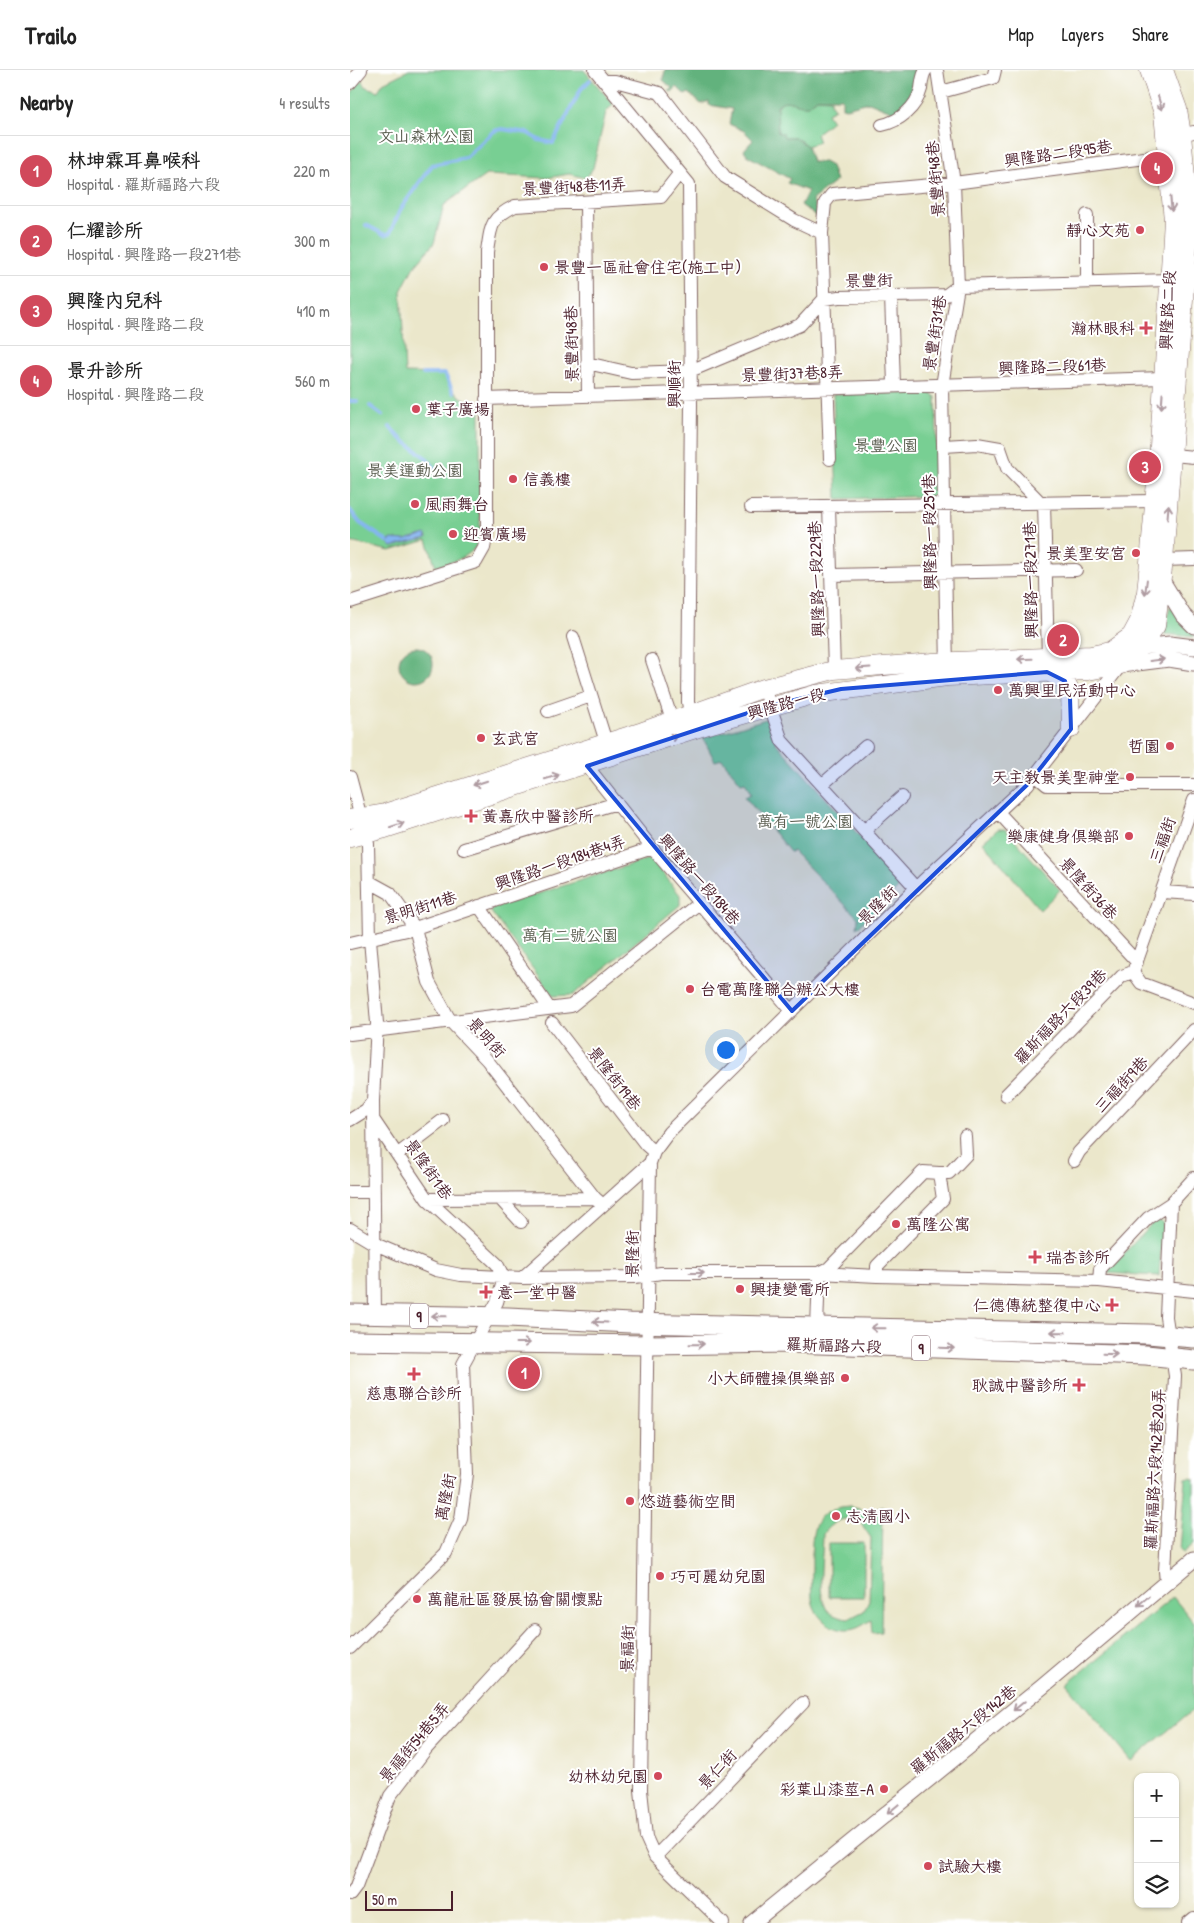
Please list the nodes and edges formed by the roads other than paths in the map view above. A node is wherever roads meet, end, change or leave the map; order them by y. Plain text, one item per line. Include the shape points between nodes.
1 (361, 70) edge
2 (595, 70) edge
3 (926, 70) edge
4 (937, 70) edge
5 (995, 70) edge
6 (1149, 70) edge
7 (1164, 70) edge
8 (604, 82) junction
9 (350, 83) edge
10 (941, 92) junction
11 (882, 125) dead end
12 (1181, 134) edge
13 (1185, 154) junction
14 (1167, 155) junction
15 (679, 174) junction
16 (954, 183) junction
17 (586, 202) junction
18 (1086, 215) dead end
19 (822, 233) junction
20 (1169, 280) junction
21 (1086, 282) junction
22 (958, 286) junction
23 (891, 296) junction
24 (824, 299) junction
25 (587, 363) junction
26 (690, 371) junction
27 (1163, 378) junction
28 (894, 385) junction
29 (942, 386) junction
30 (826, 387) junction
31 (691, 392) junction
32 (588, 396) junction
33 (486, 399) junction
34 (944, 446) junction
35 (1173, 455) junction
36 (1194, 457) edge
37 (830, 459) dead end
38 (1154, 501) junction
39 (1042, 502) junction
40 (945, 504) junction
41 (829, 506) junction
42 (751, 507) dead end
43 (1157, 556) junction
44 (1194, 559) edge
45 (1046, 570) junction
46 (1076, 570) dead end
47 (947, 573) junction
48 (832, 575) junction
49 (1161, 579) junction
50 (350, 602) edge
51 (1194, 626) edge
52 (573, 637) dead end
53 (1194, 647) edge
54 (1126, 650) junction
55 (652, 660) dead end
56 (1194, 662) edge
57 (1048, 665) junction
58 (834, 670) junction
59 (947, 670) junction
60 (764, 688) junction
61 (591, 696) junction
62 (768, 706) junction
63 (548, 711) dead end
64 (672, 720) junction
65 (691, 722) junction
66 (1071, 729) junction
67 (606, 742) junction
68 (866, 746) dead end
69 (587, 766) junction
70 (350, 776) edge
71 (1035, 776) junction
72 (823, 784) junction
73 (1194, 785) edge
74 (902, 797) dead end
75 (1194, 800) edge
76 (616, 803) junction
77 (999, 813) junction
78 (356, 818) edge
79 (864, 831) junction
80 (358, 836) edge
81 (652, 848) junction
82 (464, 849) dead end
83 (370, 882) junction
84 (916, 888) junction
85 (1162, 892) junction
86 (1194, 894) edge
87 (698, 903) junction
88 (479, 906) junction
89 (415, 928) junction
90 (370, 939) junction
91 (350, 943) edge
92 (1135, 967) junction
93 (1194, 1003) edge
94 (549, 1008) junction
95 (792, 1011) junction
96 (450, 1022) junction
97 (552, 1023) dead end
98 (377, 1029) junction
99 (1194, 1030) edge
100 (350, 1034) edge
101 (1006, 1095) dead end
102 (372, 1101) junction
103 (373, 1119) junction
104 (350, 1120) edge
105 (443, 1120) dead end
106 (965, 1136) dead end
107 (398, 1154) junction
108 (652, 1158) junction
109 (1074, 1161) dead end
110 (939, 1173) junction
111 (1194, 1178) edge
112 (350, 1192) edge
113 (374, 1192) junction
114 (427, 1199) junction
115 (501, 1200) junction
116 (599, 1201) junction
117 (1171, 1203) junction
118 (521, 1222) dead end
119 (350, 1229) edge
120 (374, 1244) junction
121 (819, 1273) junction
122 (649, 1274) junction
123 (877, 1276) junction
124 (504, 1278) junction
125 (522, 1278) junction
126 (1099, 1281) junction
127 (1168, 1286) junction
128 (1194, 1291) edge
129 (350, 1314) edge
130 (375, 1315) junction
131 (488, 1317) junction
132 (649, 1323) junction
133 (817, 1326) junction
134 (1168, 1336) junction
135 (1194, 1338) edge
136 (350, 1341) edge
137 (474, 1343) junction
138 (649, 1345) junction
139 (1171, 1357) junction
140 (1194, 1360) edge
141 (1194, 1559) edge
142 (1166, 1582) junction
143 (534, 1630) dead end
144 (350, 1648) edge
145 (803, 1703) dead end
146 (655, 1858) junction
147 (350, 1895) edge
148 (1194, 1918) edge
149 (723, 1923) edge
150 (752, 1923) edge
151 (1188, 1923) edge

1 - 9 street
2 - 8 street, 興順街
3 - 11 street via 920,92 905,116
4 - 10 street, 景豐街48巷
5 - 10 street via 993,78
6 -> 12 main road, 興隆路二段 via 1161,104
7 - 12 main road, 興隆路二段 via 1178,109
8 - 15 street, 興順街
8 - 19 street via 615,81 660,93 725,177 794,220
10 - 16 street, 景豐街48巷
12 - 13 main road, 興隆路二段
12 - 14 main road, 興隆路二段
13 - 14 street, 興隆路二段95巷
13 - 35 main road, 興隆路二段 via 1190,221
14 - 16 street, 興隆路二段95巷
14 -> 20 main road, 興隆路二段 via 1173,220
15 - 17 street, 景豐街48巷11弄 via 661,198
15 - 26 street, 興順街 via 689,184
16 - 19 street via 832,194 825,203
16 - 22 street, 景豐街48巷
17 - 25 street, 景豐街48巷
17 - 33 street, 景豐街48巷11弄 via 515,206 499,213 490,229
18 - 21 street
19 - 24 street
20 - 21 street, 景豐街
20 - 27 main road, 興隆路二段
21 - 22 street, 景豐街
22 - 23 street, 景豐街 via 946,295
22 - 29 street, 景豐街31巷
23 - 24 street, 景豐街
23 - 28 street
24 - 26 street, 景豐街 via 800,325
24 - 30 street
25 - 26 street, 景豐街 via 631,373
25 - 32 street, 景豐街48巷
26 - 31 street, 興順街
27 - 29 street, 興隆路二段61巷
27 -> 38 main road, 興隆路二段
28 - 29 street, 興隆路二段61巷
28 - 30 street, 景豐街37巷8弄
29 - 34 street, 興隆路一段251巷
30 - 31 street, 景豐街37巷8弄
30 - 37 street
31 - 32 street
31 - 65 street, 興順街 via 688,625
32 - 33 street
33 - 50 street, 景豐街48巷11弄 via 487,533 484,548 476,562
34 - 39 street via 978,444 1000,448 1007,468
34 - 40 street, 興隆路一段251巷
35 - 36 street
43 -> 35 main road, 興隆路二段
38 - 39 street
38 - 43 main road, 興隆路二段
39 - 40 street
39 - 45 street, 興隆路一段271巷
40 - 41 street
40 - 47 street, 興隆路一段251巷
41 - 42 street, 興隆路一段229巷
41 - 48 street, 興隆路一段229巷
43 - 44 street
43 - 49 main road
43 -> 54 main road via 1142,614
45 - 46 street
45 - 47 street
45 - 57 street, 興隆路一段271巷
47 - 48 street
47 - 59 street, 興隆路一段251巷
48 - 58 street, 興隆路一段229巷
49 - 51 street
49 - 54 main road via 1156,626
52 - 61 street
53 - 54 street via 1170,644
54 -> 56 street
54 - 57 main road, 興隆路一段 via 1081,672
54 - 66 street, 景隆街
55 - 64 street
57 - 59 main road, 興隆路一段
57 - 66 main road via 1070,690
59 -> 58 main road, 興隆路一段
58 - 60 main road, 興隆路一段
59 - 62 main road, 興隆路一段
60 - 62 street
60 - 65 main road, 興隆路一段
61 - 63 street
61 - 67 street
62 - 65 main road, 興隆路一段
62 - 72 street via 782,741
64 - 65 main road, 興隆路一段
64 - 67 main road, 興隆路一段
69 -> 65 main road, 興隆路一段
66 - 71 street, 景隆街
67 -> 78 main road, 興隆路一段 via 382,814
68 - 72 street
69 - 76 street, 興隆路一段184巷
80 -> 69 main road, 興隆路一段
70 - 78 street
71 - 73 street via 1047,785
71 - 77 street, 景隆街
72 - 79 street
74 - 79 street
75 - 85 street, 三福街
76 - 81 street, 興隆路一段184巷
76 - 82 street
77 - 84 street, 景隆街
77 - 92 street, 景隆街36巷
78 - 80 street
79 - 84 street
80 - 83 street
81 - 87 street, 興隆路一段184巷
81 - 88 street, 興隆路一段184巷4弄
83 - 89 street, 景明街 via 390,893
83 - 90 street
84 - 95 street, 景隆街
85 - 86 street
85 - 92 street, 三福街
87 - 94 street via 572,1006
87 - 95 street, 興隆路一段184巷
88 - 89 street, 景明街11巷
88 - 94 street
89 - 90 street, 景明街11巷
89 - 96 street, 景明街 via 429,982
90 - 91 street, 景明街11巷
90 - 98 street
92 - 93 street, 景隆街36巷 via 1141,983
92 - 101 street, 羅斯福路六段39巷 via 1122,976
94 - 96 street
95 - 108 street, 景隆街 via 669,1132
96 - 98 street
96 - 116 street, 景明街 via 487,1060
97 - 108 street, 景隆街19巷
98 - 100 street
98 - 102 street
99 - 109 street, 三福街9巷
102 - 103 street
102 - 104 street via 366,1110
103 - 107 street, 景隆街1巷
103 - 113 street
105 - 107 street
106 - 110 street via 966,1155 949,1173
107 - 114 street, 景隆街1巷
108 - 116 street, 景隆街
108 - 122 street, 景隆街
110 - 121 street via 923,1172 829,1268
110 - 123 street via 943,1199 878,1266
111 - 117 street
112 - 113 street
113 - 120 street
114 - 115 street
114 - 124 street, 景隆街1巷 via 497,1264
115 - 116 street
115 - 118 street
116 - 125 street, 景隆街
117 - 126 street via 1148,1218 1100,1269
117 - 127 street, 羅斯福路六段142巷20弄
119 - 120 street
120 - 124 street via 436,1270
120 - 130 street
122 -> 121 street
121 - 123 street
121 - 133 street
122 - 125 street via 635,1277
122 - 132 street, 景隆街
123 - 126 street
124 - 125 street
124 - 131 street via 497,1302
126 - 127 street
127 - 128 street
127 - 134 street, 羅斯福路六段142巷20弄
129 - 130 main road, 9
131 -> 130 main road, 9
132 -> 131 main road, 羅斯福路六段 / 9
131 - 137 street
132 - 133 main road, 羅斯福路六段 / 9
132 - 138 street, 景隆街
134 -> 133 main road, 羅斯福路六段 / 9
134 - 135 main road, 羅斯福路六段 / 9
134 - 139 street, 羅斯福路六段142巷20弄
136 - 137 main road, 9
137 -> 138 main road, 羅斯福路六段 / 9
137 - 144 street, 萬隆街 via 463,1364 467,1474 461,1519 446,1554
138 -> 139 main road, 羅斯福路六段 / 9 via 789,1343
138 - 146 street, 景福街 via 641,1790 646,1837
139 - 140 main road, 羅斯福路六段 / 9
139 - 142 street, 羅斯福路六段142巷20弄 via 1175,1376
141 - 142 street, 羅斯福路六段142巷
142 -> 150 street, 羅斯福路六段142巷
143 - 147 street, 景福街54巷5弄 via 426,1749 390,1796 356,1887
145 - 146 street, 景仁街
146 - 149 street, 景福街
148 - 151 street

